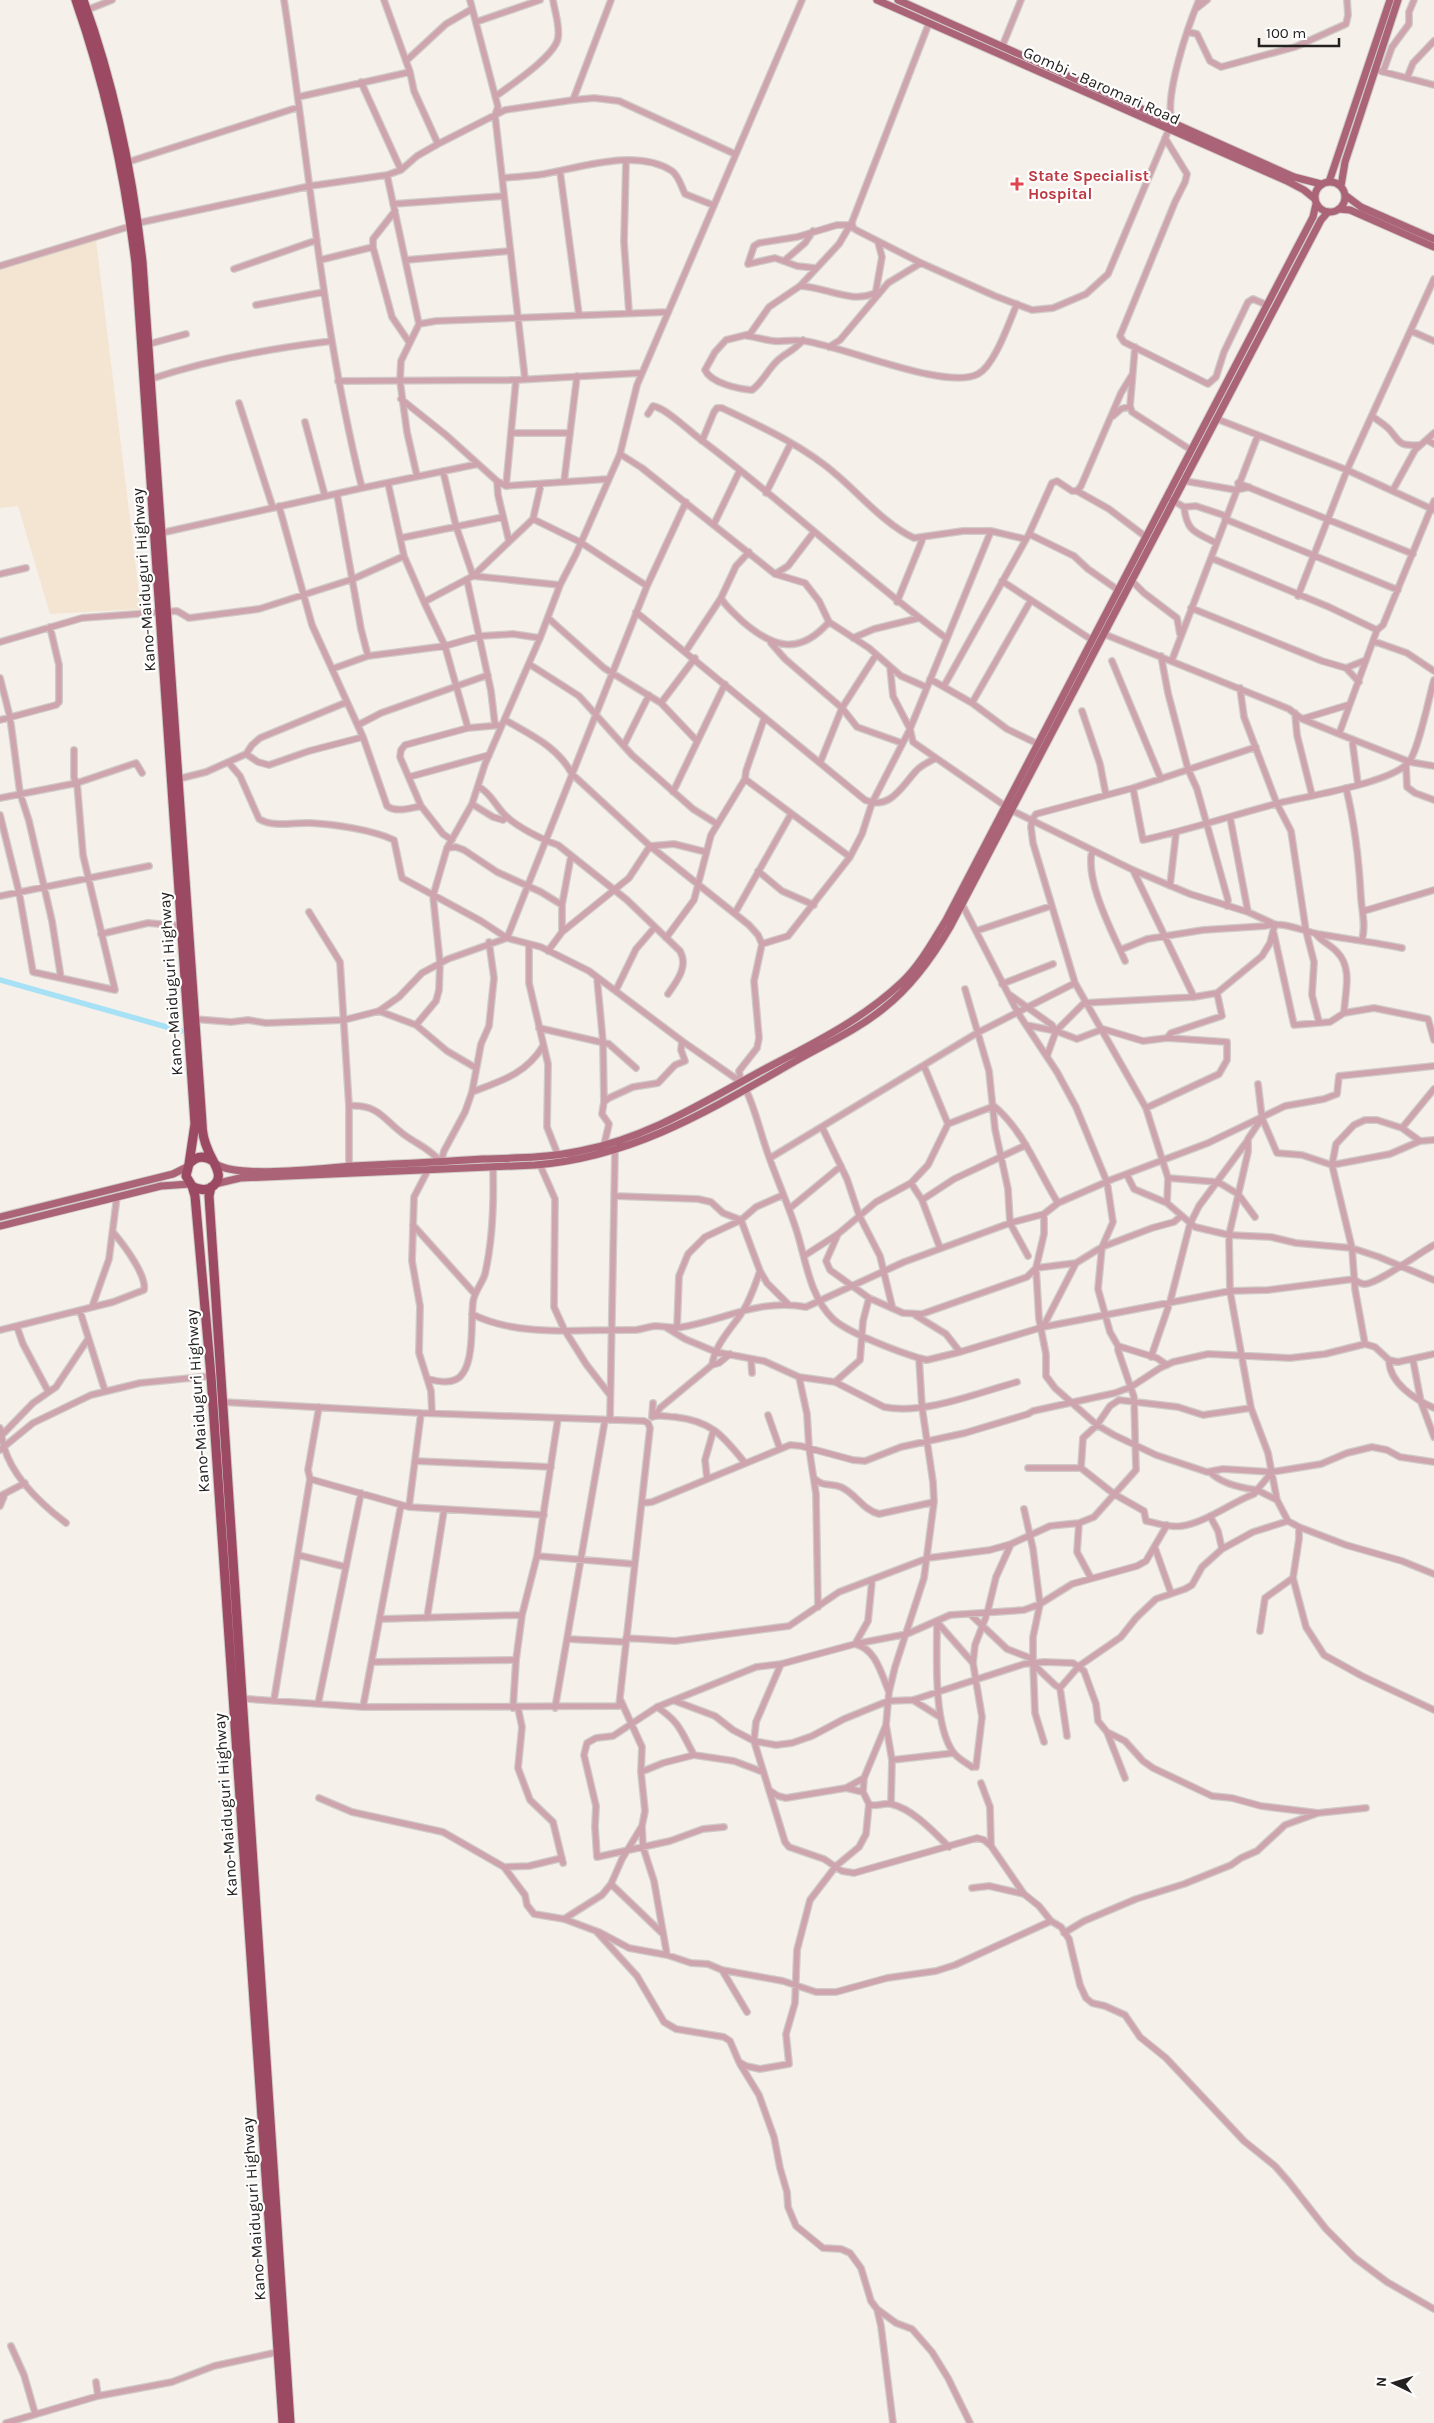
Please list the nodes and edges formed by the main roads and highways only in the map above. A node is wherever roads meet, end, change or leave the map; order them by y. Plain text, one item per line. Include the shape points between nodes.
1 (76, 0) edge
2 (83, 0) edge
3 (877, 0) edge
4 (898, 0) edge
5 (1390, 0) edge
6 (1398, 0) edge
7 (1325, 183) junction
8 (1341, 186) junction
9 (1345, 195) junction
10 (1316, 202) junction
11 (1340, 208) junction
12 (1328, 212) junction
13 (134, 224) junction
14 (1434, 239) edge
15 (1434, 247) edge
16 (163, 612) junction
17 (1008, 808) junction
18 (182, 887) junction
19 (215, 1163) junction
20 (188, 1165) junction
21 (191, 1185) junction
22 (213, 1185) junction
23 (0, 1217) edge
24 (0, 1226) edge
25 (216, 1402) junction
26 (237, 1698) junction
27 (283, 2423) edge
28 (290, 2423) edge

1 - 13 highway, Kano-Maiduguri Highway via 98,64
2 - 13 highway, Kano-Maiduguri Highway via 112,91 128,162
3 - 10 main road, Gombi - Baromari Road via 1297,186
4 - 7 main road, Gombi - Baromari Road via 1294,177
5 - 7 main road
6 - 8 main road via 1345,162
7 - 8 main road
7 - 10 main road via 1316,189
8 - 9 main road
9 - 11 main road
9 - 14 main road via 1360,207
10 - 12 main road
10 - 17 main road via 1313,217 1038,744
11 - 12 main road
11 - 15 main road
12 - 17 main road
13 - 16 highway, Kano-Maiduguri Highway
13 - 16 highway, Kano-Maiduguri Highway via 149,344
16 - 18 highway, Kano-Maiduguri Highway
16 - 18 highway, Kano-Maiduguri Highway via 178,779
17 - 19 main road via 946,920 904,981 851,1022 670,1121 604,1146 558,1155 240,1171 228,1170
17 - 22 main road via 962,904 926,966 906,988 883,1009 850,1031 683,1124 615,1151 540,1165 240,1178
18 - 19 highway, Kano-Maiduguri Highway via 202,1132
18 - 20 highway, Kano-Maiduguri Highway via 195,1124
19 - 20 highway via 203,1157
19 - 22 highway via 219,1172
20 - 21 highway via 186,1176
20 - 23 main road via 173,1174
21 - 22 highway via 199,1189
21 - 24 main road via 169,1184
21 - 25 highway, Kano-Maiduguri Highway via 195,1196
22 - 25 highway, Kano-Maiduguri Highway via 209,1196
25 - 26 highway, Kano-Maiduguri Highway
26 - 27 highway, Kano-Maiduguri Highway
26 - 28 highway, Kano-Maiduguri Highway

